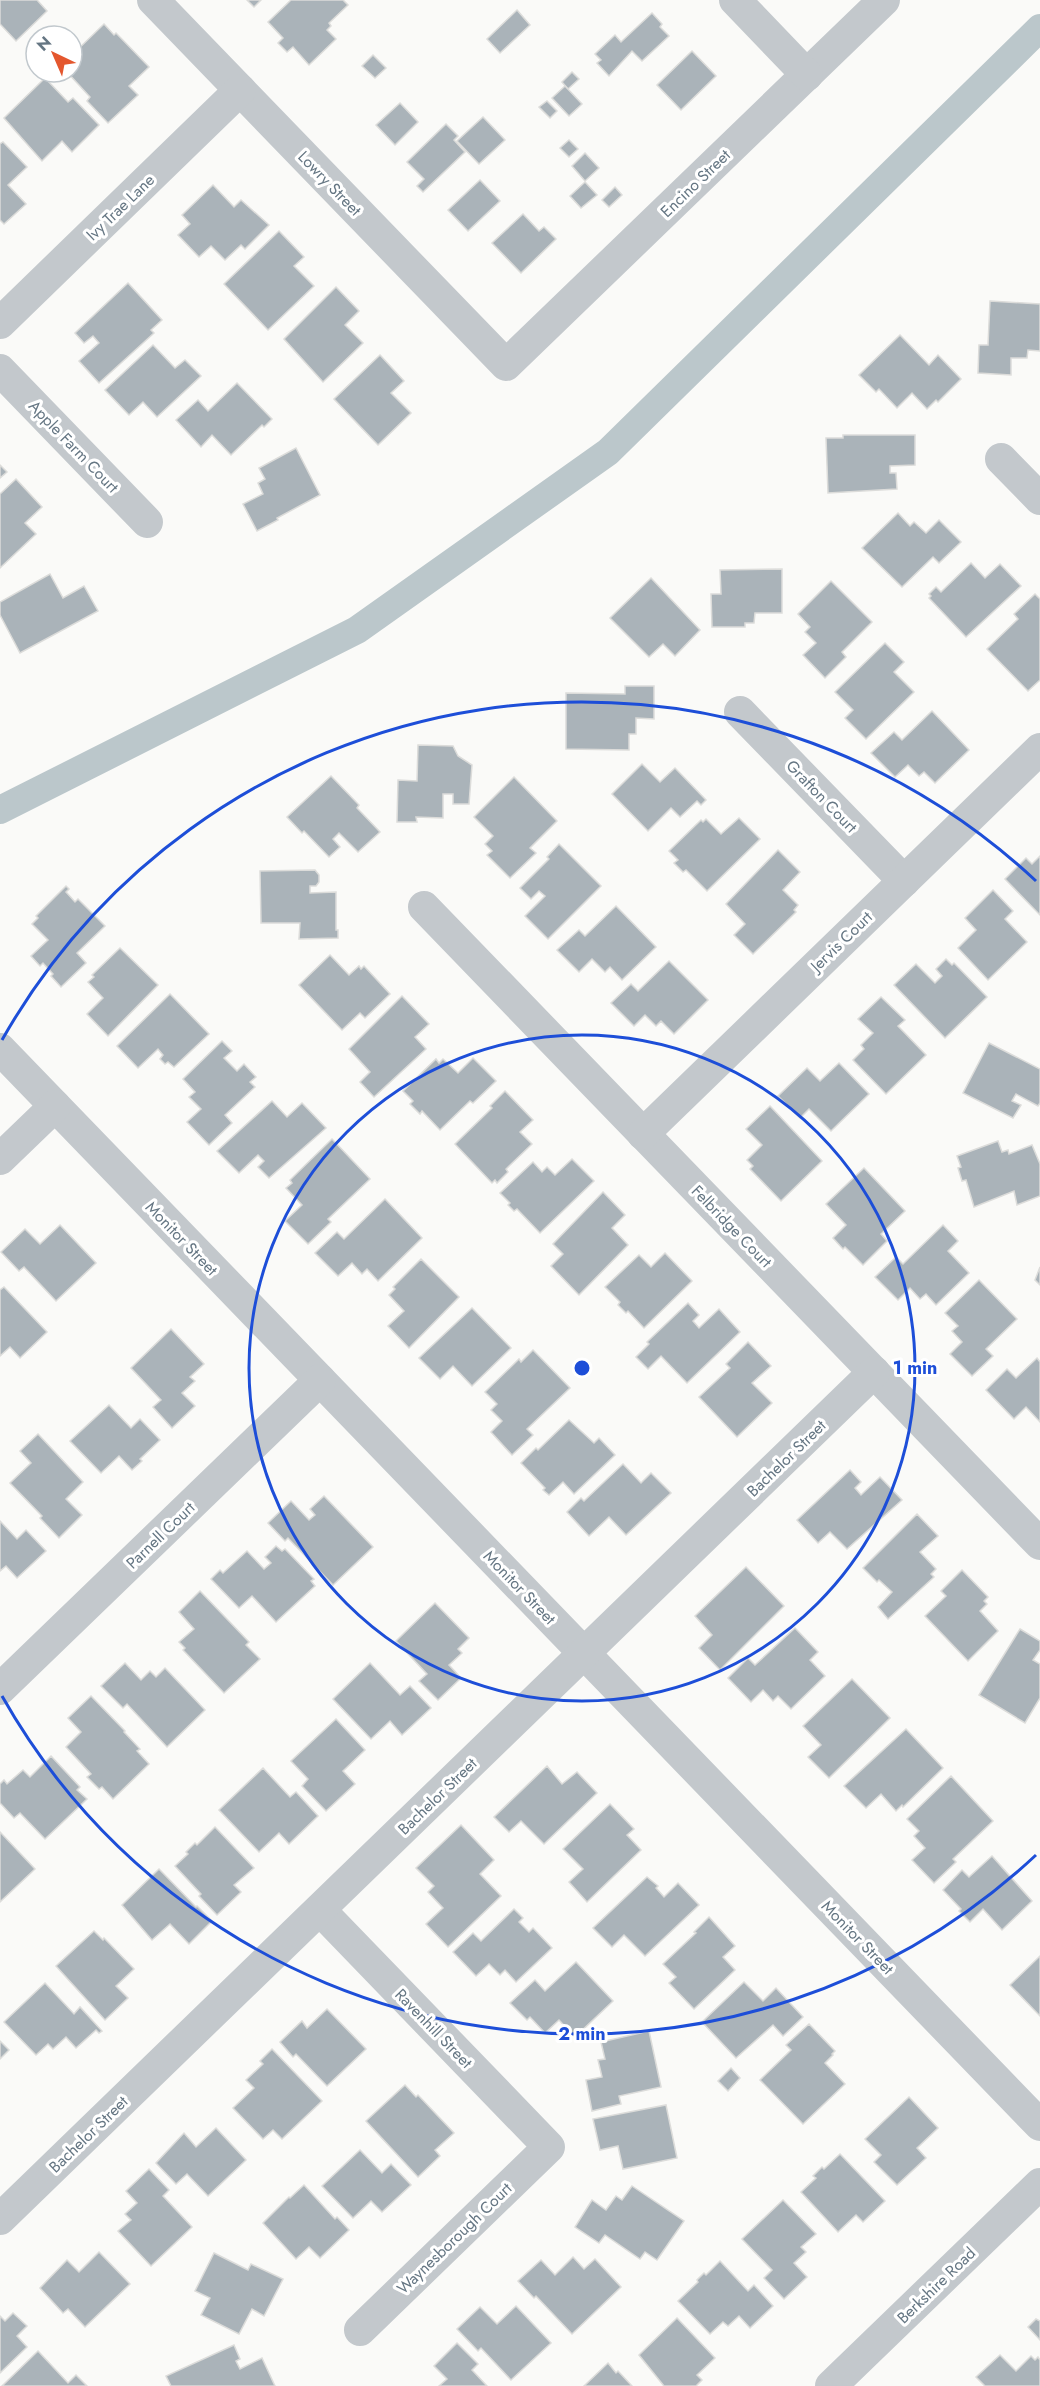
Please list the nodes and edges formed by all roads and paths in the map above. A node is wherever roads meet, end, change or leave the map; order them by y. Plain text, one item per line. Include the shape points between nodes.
1 (153, 0) edge
2 (735, 0) edge
3 (884, 0) edge
4 (807, 75) junction
5 (240, 90) junction
6 (0, 323) edge
7 (506, 365) joint
8 (0, 370) edge
9 (1001, 459) dead end
10 (1040, 499) edge
11 (147, 522) dead end
12 (740, 712) dead end
13 (1040, 749) edge
14 (904, 881) junction
15 (424, 907) dead end
16 (0, 1049) edge
17 (55, 1106) junction
18 (643, 1134) junction
19 (0, 1159) edge
20 (874, 1372) junction
21 (320, 1380) junction
22 (1040, 1544) edge
23 (584, 1654) junction
24 (0, 1689) edge
25 (320, 1910) junction
26 (1040, 2125) edge
27 (549, 2147) joint
28 (1040, 2184) edge
29 (0, 2219) edge
30 (360, 2330) dead end
31 (831, 2386) edge

1 - 5 street, Lowry Street
2 - 4 street
3 - 4 street, Encino Street
4 - 7 street, Encino Street
5 - 6 street, Ivy Trae Lane
5 - 7 street, Lowry Street
8 - 11 street, Apple Farm Court
9 - 10 street
12 - 14 street, Grafton Court
13 - 14 street, Jervis Court
14 - 18 street, Jervis Court
15 - 18 street, Felbridge Court
16 - 17 street, Monitor Street
17 - 19 street
17 - 21 street, Monitor Street
18 - 20 street, Felbridge Court
20 - 22 street, Felbridge Court
20 - 23 street, Bachelor Street
21 - 23 street, Monitor Street
21 - 24 street, Parnell Court
23 - 25 street, Bachelor Street
23 - 26 street, Monitor Street
25 - 27 street, Ravenhill Street
25 - 29 street, Bachelor Street
27 - 30 street, Waynesborough Court
28 - 31 street, Berkshire Road

